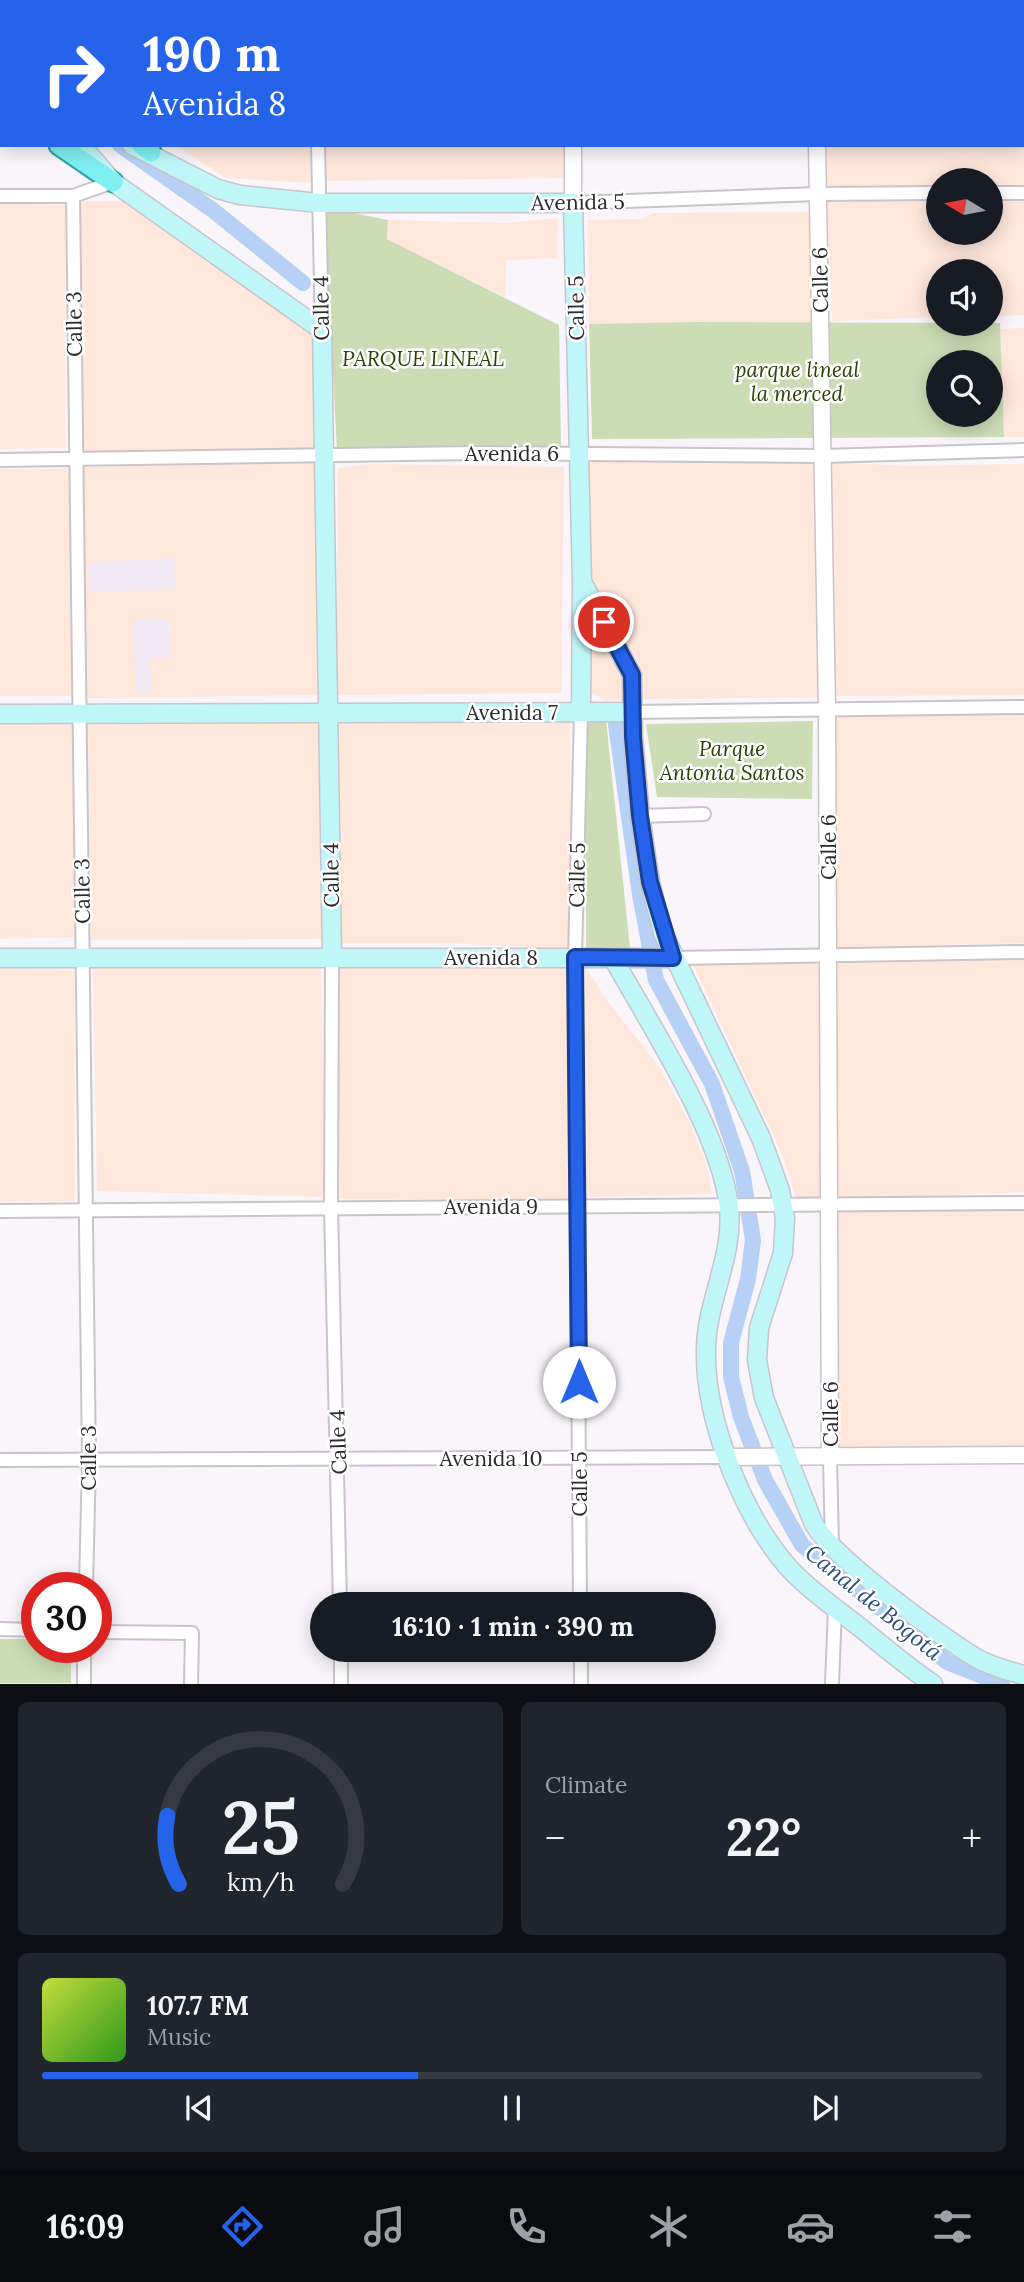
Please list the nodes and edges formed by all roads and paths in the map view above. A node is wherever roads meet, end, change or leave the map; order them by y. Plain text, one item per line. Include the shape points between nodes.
1 (62, 147) edge
2 (318, 147) edge
3 (573, 147) edge
4 (817, 147) edge
5 (146, 149) edge
6 (87, 151) edge
7 (113, 182) junction
8 (926, 193) edge
9 (1003, 193) edge
10 (1024, 193) edge
11 (818, 194) junction
12 (0, 196) edge
13 (73, 196) junction
14 (318, 203) junction
15 (573, 203) junction
16 (322, 330) junction
17 (1024, 450) edge
18 (579, 454) junction
19 (324, 455) junction
20 (823, 456) junction
21 (76, 459) junction
22 (0, 460) edge
23 (582, 582) junction
24 (1024, 707) edge
25 (827, 710) junction
26 (581, 712) junction
27 (632, 712) junction
28 (80, 713) junction
29 (328, 713) junction
30 (0, 714) edge
31 (704, 814) dead end
32 (640, 816) junction
33 (1024, 952) edge
34 (829, 955) junction
35 (83, 956) junction
36 (332, 956) junction
37 (575, 957) junction
38 (0, 958) edge
39 (613, 958) junction
40 (657, 958) junction
41 (1024, 1203) edge
42 (578, 1206) junction
43 (735, 1206) junction
44 (784, 1206) junction
45 (830, 1206) junction
46 (331, 1208) junction
47 (0, 1211) edge
48 (86, 1212) junction
49 (1024, 1455) edge
50 (830, 1456) junction
51 (730, 1457) junction
52 (779, 1457) junction
53 (579, 1458) junction
54 (339, 1459) junction
55 (89, 1460) junction
56 (0, 1461) edge
57 (832, 1549) junction
58 (86, 1572) edge
59 (340, 1592) edge
60 (580, 1592) edge
61 (835, 1608) junction
62 (0, 1629) edge
63 (21, 1630) edge
64 (112, 1632) edge
65 (341, 1662) edge
66 (581, 1662) edge
67 (84, 1663) edge
68 (1024, 1675) edge
69 (85, 1684) edge
70 (191, 1684) edge
71 (341, 1684) edge
72 (581, 1684) edge
73 (832, 1684) edge
74 (933, 1684) edge

1 - 7 main road
2 - 14 street, Calle 4
3 - 15 street, Calle 5
4 - 11 street, Calle 6
5 - 14 main road, Avenida 5 via 218,189
6 - 7 main road
7 - 13 street
7 - 16 main road
8 - 11 street, Avenida 5
9 - 10 street
11 - 15 street, Avenida 5
11 - 20 street, Calle 6
12 - 13 street
13 - 21 street, Calle 3
14 - 15 main road, Avenida 5
14 - 16 street, Calle 4
15 - 18 main road, Calle 5
16 - 19 main road, Calle 4
17 - 20 street, Avenida 6
18 - 19 street, Avenida 6
18 - 20 street, Avenida 6
18 - 23 main road, Calle 5
19 - 21 street, Avenida 6
19 - 29 main road, Calle 4
20 - 25 street, Calle 6
21 - 22 street, Avenida 6
21 - 28 street, Calle 3
23 - 26 main road, Calle 5
23 - 27 main road via 632,675
24 - 25 street, Avenida 7
25 - 27 street, Avenida 7
25 - 34 street, Calle 6
26 - 27 main road, Avenida 7
26 - 29 main road, Avenida 7
26 - 37 street, Calle 5
27 - 32 main road
28 - 29 main road, Avenida 7
28 - 30 main road, Avenida 7
28 - 35 street, Calle 3
29 - 36 main road, Calle 4
31 - 32 street
32 - 40 main road
33 - 34 street, Avenida 8
34 - 40 street, Avenida 8
34 - 45 street, Calle 6
35 - 36 main road, Avenida 8
35 - 38 main road, Avenida 8
35 - 48 street, Calle 3
36 - 37 main road, Avenida 8
36 - 46 street, Calle 4
37 - 39 main road, Avenida 8
37 - 42 street, Calle 5
39 - 40 main road, Avenida 8
39 - 43 main road via 704,1125
40 - 44 main road via 761,1138
41 - 45 street, Avenida 9
42 - 43 street, Avenida 9
42 - 46 street, Avenida 9
42 - 53 street, Calle 5
43 - 44 street, Avenida 9
43 - 51 main road via 706,1344 708,1396
44 - 45 street, Avenida 9
44 - 52 main road via 783,1253 759,1328 757,1360
45 - 50 street, Calle 6
46 - 48 street, Avenida 9
46 - 54 street, Calle 4
47 - 48 street, Avenida 9
48 - 55 street, Calle 3
49 - 50 street, Avenida 10
50 - 52 street, Avenida 10
50 - 57 street, Calle 6
51 - 52 street, Avenida 10
51 - 53 street, Avenida 10
51 - 61 main road via 779,1555
52 - 57 main road via 817,1530
53 - 54 street, Avenida 10
53 - 60 street, Calle 5
54 - 55 street, Avenida 10
54 - 59 street, Calle 4
55 - 56 street, Avenida 10
55 - 58 street, Calle 3
57 - 68 main road via 971,1654
61 - 73 street
61 - 74 main road
62 - 63 street
64 - 70 street via 192,1633
65 - 71 street
66 - 72 street
67 - 69 street

